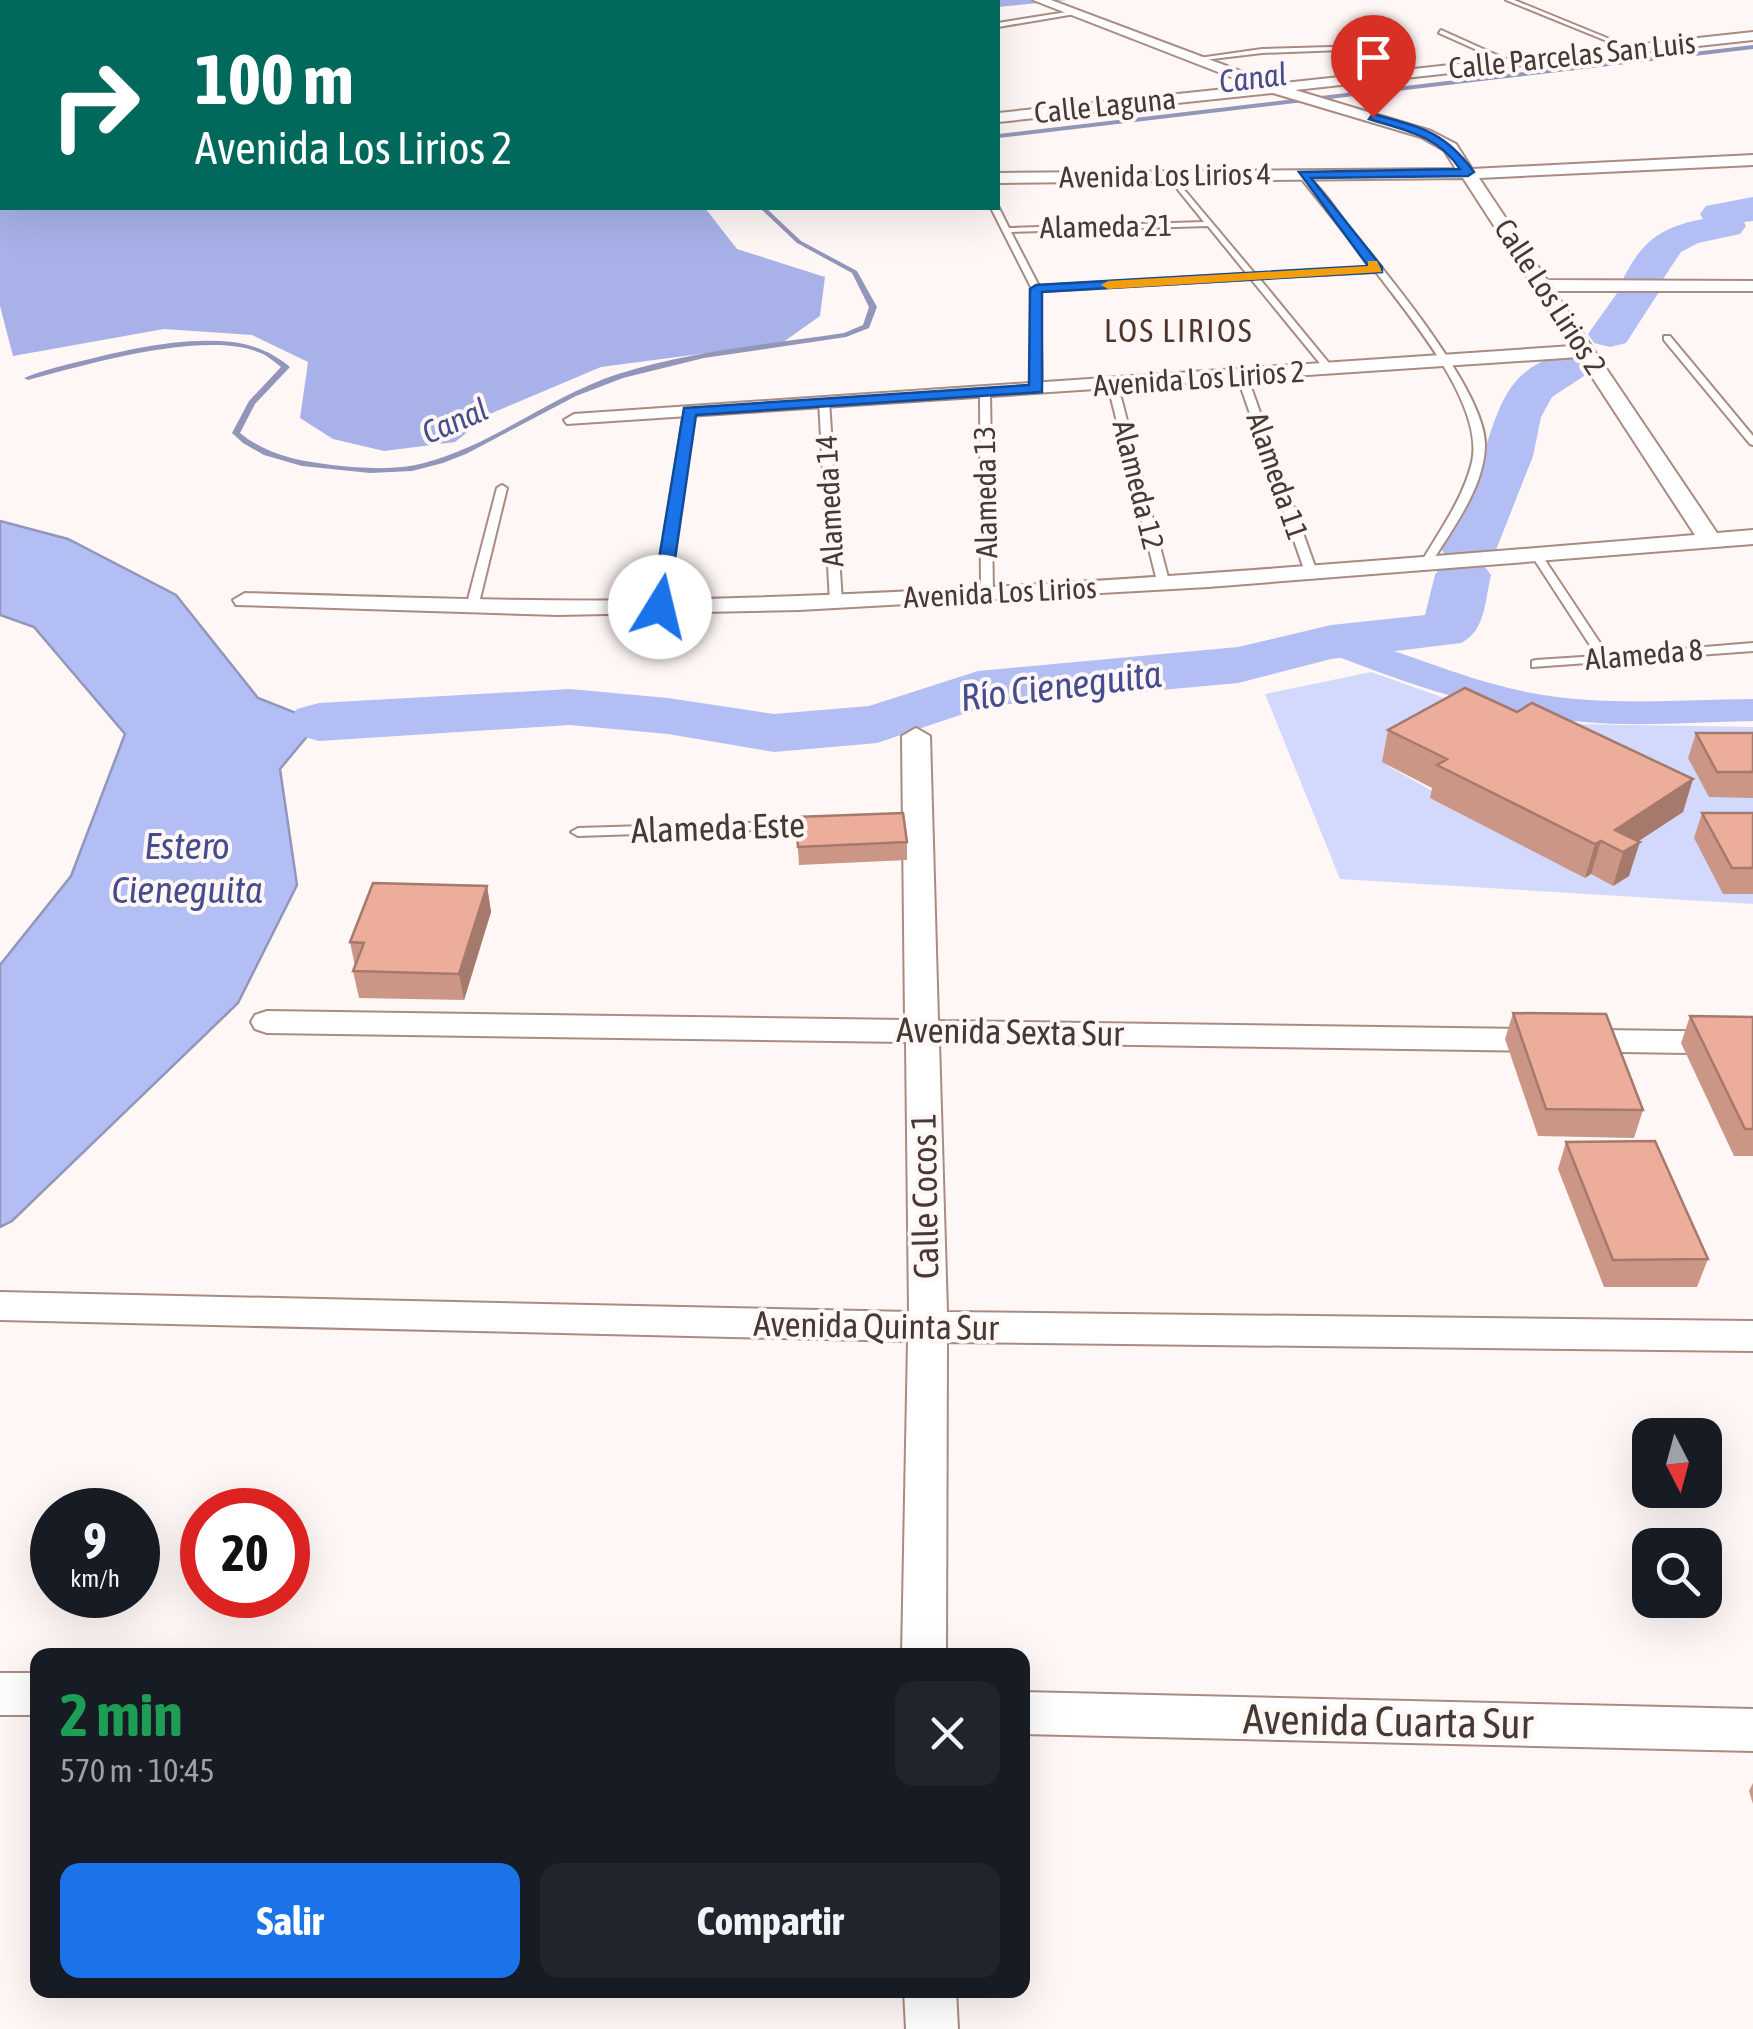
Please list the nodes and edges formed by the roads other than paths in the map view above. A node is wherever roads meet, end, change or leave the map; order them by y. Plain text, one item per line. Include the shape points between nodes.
1 (1038, 0) edge
2 (1510, 0) edge
3 (1073, 13) junction
4 (1000, 25) edge
5 (1441, 32) dead end
6 (1753, 36) edge
7 (1366, 48) dead end
8 (1631, 49) junction
9 (1195, 59) junction
10 (1508, 62) junction
11 (1272, 88) junction
12 (1000, 118) edge
13 (1753, 160) edge
14 (1468, 172) junction
15 (1303, 175) junction
16 (1171, 176) junction
17 (1000, 178) edge
18 (996, 210) edge
19 (1208, 224) junction
20 (1005, 230) junction
21 (1378, 270) junction
22 (1254, 277) junction
23 (1540, 284) junction
24 (1036, 289) junction
25 (1750, 289) edge
26 (1667, 338) dead end
27 (1585, 351) junction
28 (1446, 361) junction
29 (1330, 370) junction
30 (1242, 376) junction
31 (1113, 386) junction
32 (1036, 389) junction
33 (984, 391) junction
34 (824, 400) junction
35 (689, 411) junction
36 (574, 420) dead end
37 (1753, 442) edge
38 (502, 488) dead end
39 (1753, 537) edge
40 (1710, 540) junction
41 (1537, 556) junction
42 (1424, 566) junction
43 (1312, 576) junction
44 (1164, 585) junction
45 (987, 594) junction
46 (245, 600) dead end
47 (836, 602) junction
48 (472, 607) junction
49 (660, 607) junction
50 (1753, 646) edge
51 (1604, 658) junction
52 (1536, 664) dead end
53 (916, 736) dead end
54 (838, 824) edge
55 (578, 832) dead end
56 (268, 1022) dead end
57 (922, 1030) junction
58 (1753, 1043) edge
59 (0, 1306) edge
60 (928, 1328) junction
61 (1753, 1336) edge
62 (924, 1648) edge
63 (0, 1694) edge
64 (30, 1694) edge
65 (1030, 1712) edge
66 (1753, 1730) edge
67 (930, 1998) edge
68 (932, 2029) edge

1 - 3 street, Calle Los Lirios 2
2 - 8 lane
3 - 4 lane
3 - 9 street, Calle Los Lirios 2
5 - 10 lane
6 - 8 street, Calle Parcelas San Luis
7 - 9 lane
8 - 10 street, Calle Parcelas San Luis
9 - 11 street, Calle Los Lirios 2
10 - 11 street, Calle Parcelas San Luis
11 - 12 street, Calle Laguna
11 - 14 street, Calle Los Lirios 2 via 1426,134 1450,147
13 - 14 street, Avenida Los Lirios 4
14 - 15 street, Avenida Los Lirios 4
14 - 23 street, Calle Los Lirios 2
15 - 16 street, Avenida Los Lirios 4
15 - 21 lane
16 - 17 street, Avenida Los Lirios 4
16 - 19 lane
18 - 20 lane
19 - 20 lane, Alameda 21
19 - 22 lane
20 - 24 lane
21 - 22 lane
21 - 28 lane
22 - 24 lane
22 - 29 lane
23 - 25 street
23 - 27 street, Calle Los Lirios 2
24 - 32 lane
26 - 37 lane
27 - 28 street, Avenida Los Lirios 2
27 - 40 street, Calle Los Lirios 2
28 - 29 street, Avenida Los Lirios 2
28 - 42 lane via 1481,439 1471,483
29 - 30 street, Avenida Los Lirios 2
30 - 31 street, Avenida Los Lirios 2
30 - 43 lane, Alameda 11
31 - 32 street, Avenida Los Lirios 2
31 - 44 lane, Alameda 12
32 - 33 street, Avenida Los Lirios 2
33 - 34 street, Avenida Los Lirios 2
33 - 45 lane, Alameda 13
34 - 35 street, Avenida Los Lirios 2
34 - 47 lane, Alameda 14
35 - 36 street, Avenida Los Lirios 2
35 - 49 lane
38 - 48 lane
39 - 40 street, Avenida Los Lirios
40 - 41 street, Avenida Los Lirios
41 - 42 street, Avenida Los Lirios
41 - 51 lane
42 - 43 street, Avenida Los Lirios
43 - 44 street, Avenida Los Lirios
44 - 45 street, Avenida Los Lirios
45 - 47 street, Avenida Los Lirios
46 - 48 street, Avenida Los Lirios
47 - 49 street, Avenida Los Lirios
48 - 49 street, Avenida Los Lirios
50 - 51 lane, Alameda 8
51 - 52 lane, Alameda 8
53 - 57 street, Calle Cocos 1 via 908,822
54 - 55 lane, Alameda Este
56 - 57 street, Avenida Sexta Sur
57 - 58 street, Avenida Sexta Sur
57 - 60 street, Calle Cocos 1
59 - 60 street, Avenida Quinta Sur
60 - 61 street, Avenida Quinta Sur
60 - 62 street, Calle Cocos 1
63 - 64 street
65 - 66 street, Avenida Cuarta Sur
67 - 68 street

